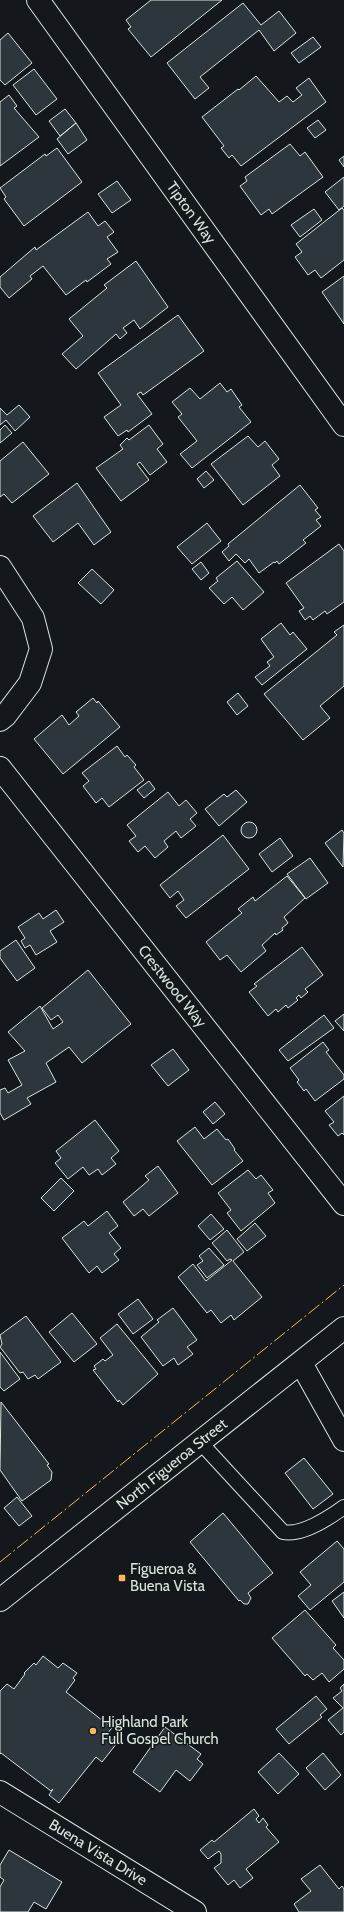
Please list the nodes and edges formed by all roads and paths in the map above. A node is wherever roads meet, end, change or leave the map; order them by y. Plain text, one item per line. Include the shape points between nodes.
1 (38, 0) edge
2 (344, 425) edge
3 (0, 567) edge
4 (7, 587) edge
5 (0, 720) edge
6 (0, 768) edge
7 (344, 1204) edge
8 (344, 1328) edge
9 (301, 1363) junction
10 (344, 1440) edge
11 (200, 1442) junction
12 (344, 1507) edge
13 (0, 1600) edge
14 (0, 1792) edge
15 (195, 1912) edge

1 - 2 street, Tipton Way
3 - 4 street
4 - 5 street via 33,618 41,649 30,683
6 - 7 street, Crestwood Way
8 - 9 street, North Figueroa Street
9 - 10 street
9 - 11 street, North Figueroa Street
11 - 12 lane via 283,1532 301,1532
11 - 13 street, North Figueroa Street
14 - 15 street, Buena Vista Drive

